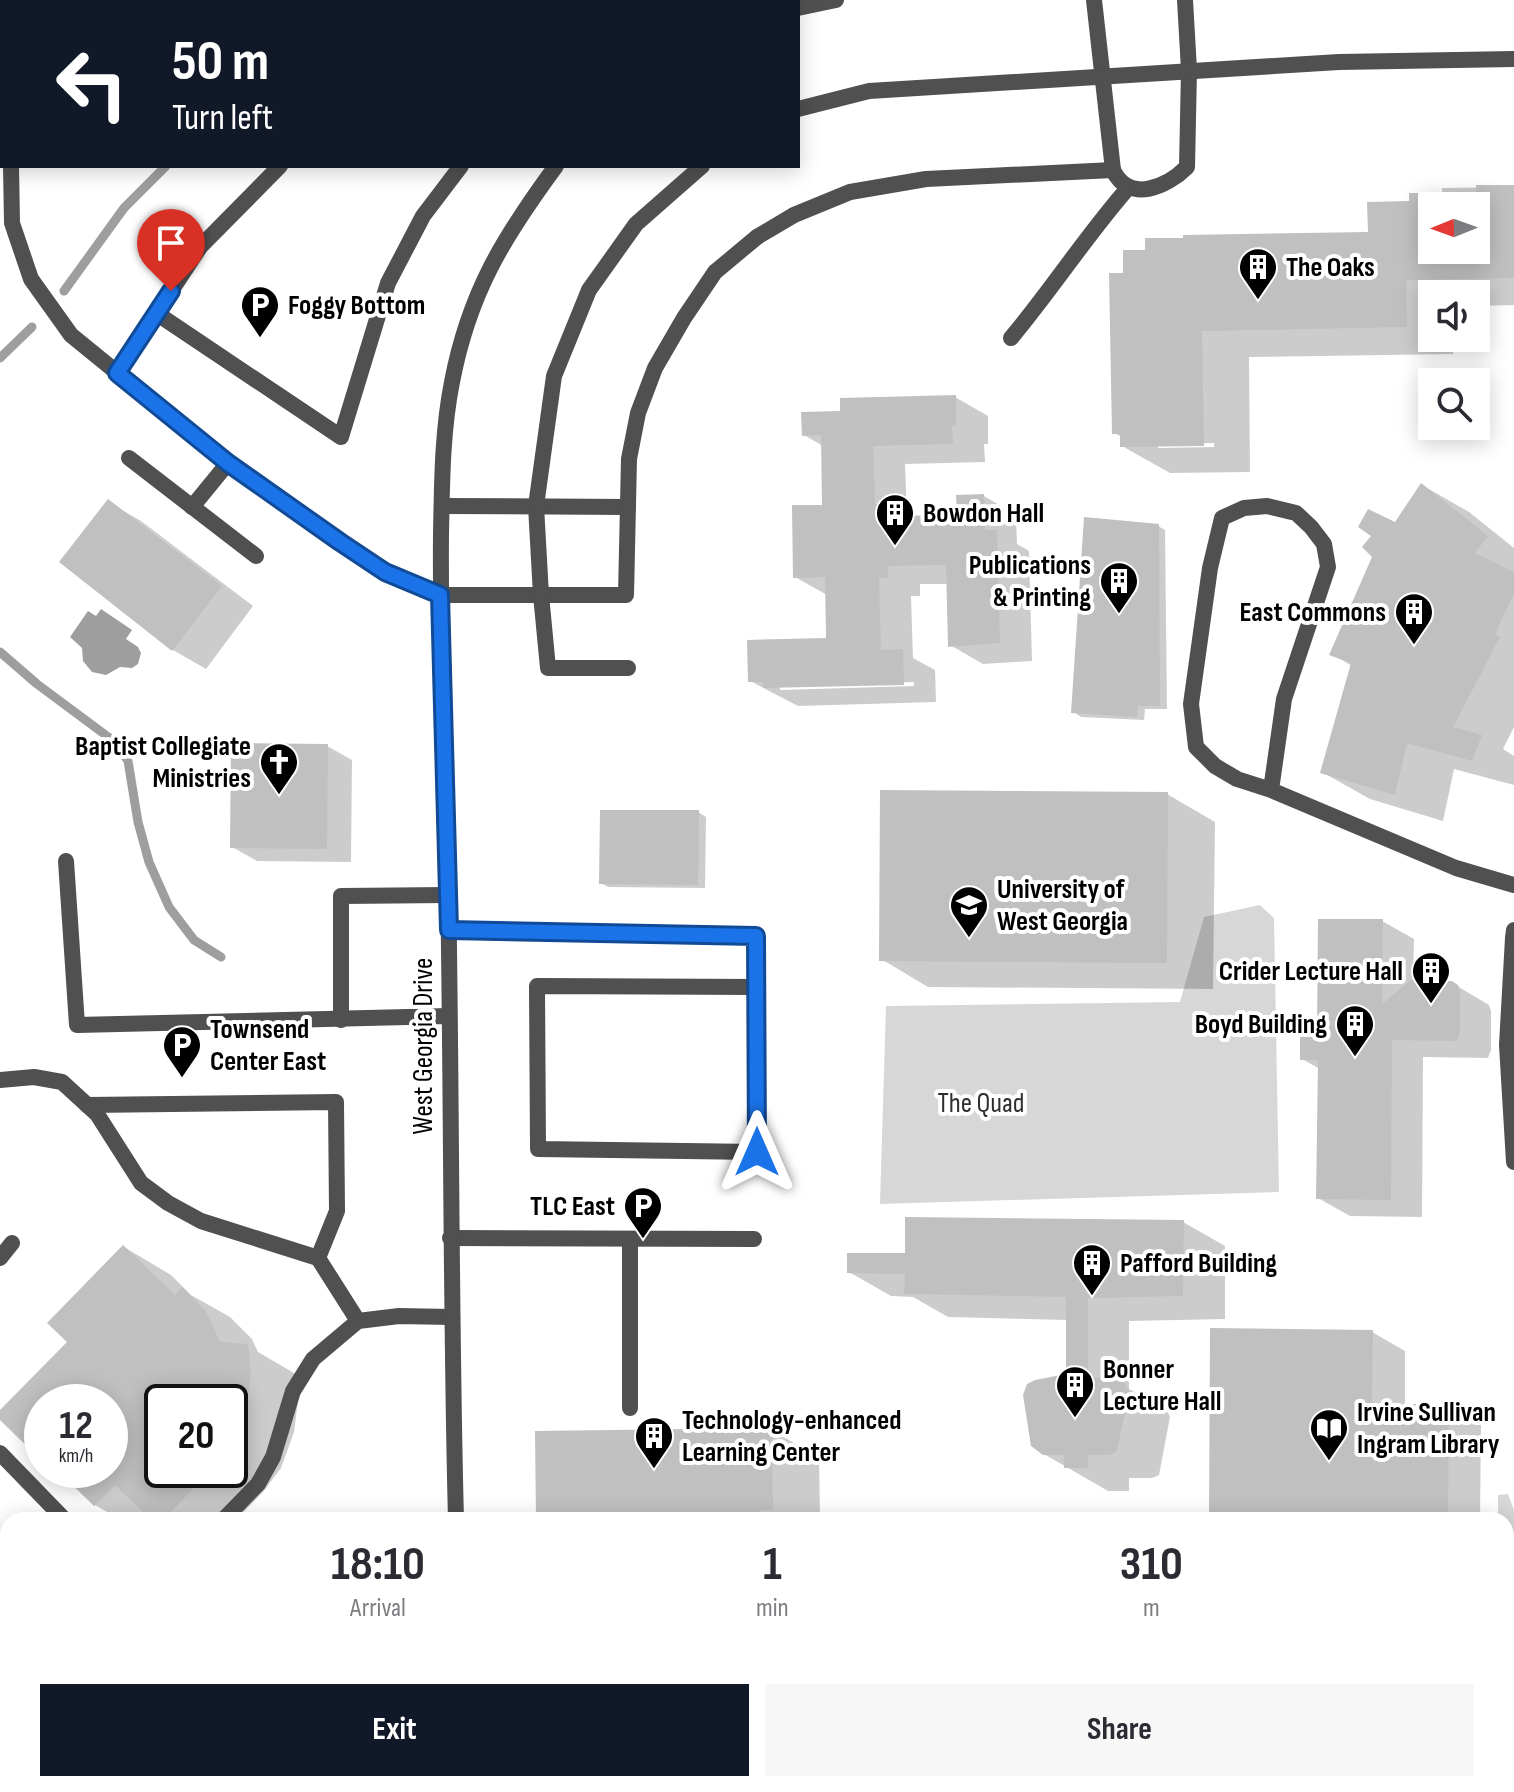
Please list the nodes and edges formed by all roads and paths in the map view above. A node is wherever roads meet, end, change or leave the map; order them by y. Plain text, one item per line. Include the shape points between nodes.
1 (836, 0) edge
2 (1094, 0) edge
3 (1185, 0) edge
4 (800, 8) edge
5 (1514, 59) edge
6 (1189, 70) junction
7 (1101, 76) junction
8 (800, 108) edge
9 (11, 168) edge
10 (278, 168) edge
11 (459, 168) edge
12 (555, 168) edge
13 (700, 168) edge
14 (1113, 170) junction
15 (1128, 188) junction
16 (156, 313) junction
17 (1011, 338) dead end
18 (117, 373) junction
19 (129, 458) dead end
20 (228, 463) junction
21 (442, 506) junction
22 (536, 506) junction
23 (192, 507) junction
24 (628, 507) junction
25 (256, 556) dead end
26 (440, 595) junction
27 (541, 595) junction
28 (628, 668) dead end
29 (1271, 790) junction
30 (66, 861) dead end
31 (1514, 885) edge
32 (448, 895) junction
33 (449, 930) junction
34 (1514, 930) edge
35 (1513, 938) edge
36 (758, 987) junction
37 (449, 1016) junction
38 (341, 1020) junction
39 (0, 1075) edge
40 (87, 1105) junction
41 (1514, 1162) edge
42 (450, 1238) junction
43 (630, 1239) junction
44 (754, 1239) dead end
45 (12, 1243) dead end
46 (0, 1258) edge
47 (318, 1258) junction
48 (451, 1317) junction
49 (358, 1321) junction
50 (630, 1408) dead end
51 (0, 1453) edge
52 (57, 1512) edge
53 (231, 1512) edge
54 (456, 1512) edge

1 - 4 street
2 - 7 street
3 - 6 street
5 - 6 street
6 - 7 street
6 - 15 street via 1187,167 1159,186
7 - 8 street via 869,91
7 - 14 street
9 - 18 street via 12,223 31,279 71,335
10 - 16 street via 200,247
11 - 16 street via 423,216 388,283 341,437
12 - 21 street, West Georgia Drive via 492,261 462,337 451,385
13 - 22 street via 636,224 589,290 554,376
14 - 15 street
14 - 24 street via 880,186 821,202 757,237 715,272 655,368 629,459
15 - 17 street
16 - 18 street
18 - 20 street
19 - 23 street
20 - 23 street
20 - 26 street via 385,572
21 - 22 street
21 - 26 street, West Georgia Drive
22 - 24 street
22 - 27 street
23 - 25 street
24 - 27 street via 626,595
26 - 27 street
26 - 32 street, West Georgia Drive
27 - 28 street via 548,668
29 - 29 street via 1237,779 1196,747 1191,704 1222,518 1267,506 1296,513 1311,527 1324,544 1328,567 1284,699
29 - 31 street via 1456,868
30 - 38 street via 77,1025
32 - 33 street, West Georgia Drive
32 - 38 street via 341,896
33 - 36 street via 756,936
33 - 37 street, West Georgia Drive
34 - 35 street
35 - 41 street via 1507,1045
36 - 36 street via 757,1152 538,1149 537,986
37 - 38 street
37 - 42 street, West Georgia Drive
39 - 40 street via 62,1082
40 - 47 street via 141,1183 168,1203 201,1221
40 - 47 street via 336,1102 337,1211
42 - 43 street
42 - 48 street, West Georgia Drive
43 - 44 street
43 - 50 street
45 - 46 street
47 - 49 street
48 - 49 street
48 - 54 street, West Georgia Drive
49 - 53 street via 313,1359 293,1391 273,1457 258,1484
51 - 52 street

